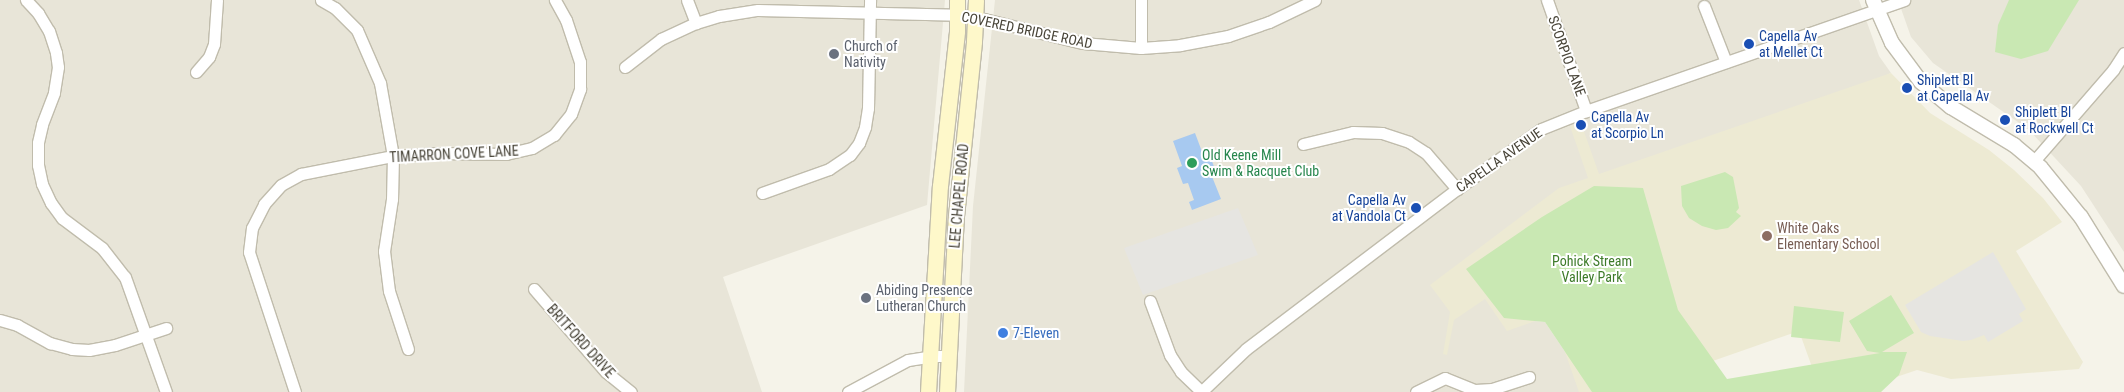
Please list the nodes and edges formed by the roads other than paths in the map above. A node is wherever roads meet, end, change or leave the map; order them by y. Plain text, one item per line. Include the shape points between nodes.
1 (26, 0) edge
2 (217, 0) edge
3 (321, 0) edge
4 (555, 0) edge
5 (687, 0) edge
6 (870, 0) edge
7 (976, 0) edge
8 (1141, 0) edge
9 (1315, 0) edge
10 (1547, 0) edge
11 (1904, 0) edge
12 (338, 4) edge
13 (1875, 5) edge
14 (1704, 6) dead end
15 (957, 7) edge
16 (870, 13) junction
17 (976, 17) junction
18 (696, 23) junction
19 (1141, 48) junction
20 (2124, 53) edge
21 (1726, 62) junction
22 (625, 67) dead end
23 (196, 72) dead end
24 (1586, 111) junction
25 (1303, 144) dead end
26 (393, 156) junction
27 (2034, 161) junction
28 (1458, 188) junction
29 (762, 193) dead end
30 (2124, 286) edge
31 (534, 288) dead end
32 (1150, 302) dead end
33 (0, 320) edge
34 (166, 328) dead end
35 (146, 335) junction
36 (408, 349) dead end
37 (932, 356) junction
38 (950, 356) junction
39 (1529, 377) dead end
40 (166, 392) edge
41 (295, 392) edge
42 (631, 392) edge
43 (848, 392) edge
44 (928, 392) edge
45 (947, 392) edge
46 (1201, 392) edge
47 (1416, 392) edge

1 - 35 street via 49,31 58,67 54,94 38,143 42,184 62,218 102,248 119,267
2 - 23 street via 214,44 209,57
3 - 12 street
4 - 26 street, TIMARRON COVE LANE via 566,20 580,62 580,89 571,114 554,135 532,148 506,154 438,152
5 - 18 street
6 - 16 street
7 - 17 main road, LEE CHAPEL ROAD
8 - 19 street
9 - 19 street, COVERED BRIDGE ROAD via 1270,22 1228,36
10 - 24 street, SCORPIO LANE
11 - 13 street, CAPELLA AVENUE
12 - 26 street via 357,30 380,83
13 - 21 street, CAPELLA AVENUE
13 - 27 street via 1892,43 1921,82
14 - 21 street
15 - 16 street, COVERED BRIDGE ROAD
15 - 17 street, COVERED BRIDGE ROAD
15 - 37 main road, LEE CHAPEL ROAD via 940,186
16 - 18 street, COVERED BRIDGE ROAD via 758,10
16 - 29 street via 868,108 859,143 850,155 829,169
17 - 19 street, COVERED BRIDGE ROAD via 1084,43
17 - 38 main road, LEE CHAPEL ROAD via 956,216
18 - 22 street, COVERED BRIDGE ROAD via 661,39
20 - 27 street
21 - 24 street, CAPELLA AVENUE
24 - 28 street, CAPELLA AVENUE via 1541,129
25 - 28 street via 1353,132 1382,133 1408,142 1426,153
26 - 36 street via 392,199 384,251 389,291
26 - 41 street, TIMARRON COVE LANE via 301,174 281,185 264,204 252,228 251,260
27 - 30 street via 2081,216
28 - 46 street, CAPELLA AVENUE via 1246,349
31 - 42 street, BRITFORD DRIVE via 606,372
32 - 46 street via 1170,355
33 - 35 street via 17,325 50,344 72,349 102,348
34 - 35 street
35 - 40 street
37 - 38 street
37 - 43 street via 908,360
37 - 44 main road, LEE CHAPEL ROAD
38 - 45 main road, LEE CHAPEL ROAD
39 - 47 street via 1492,389 1475,390 1444,378

